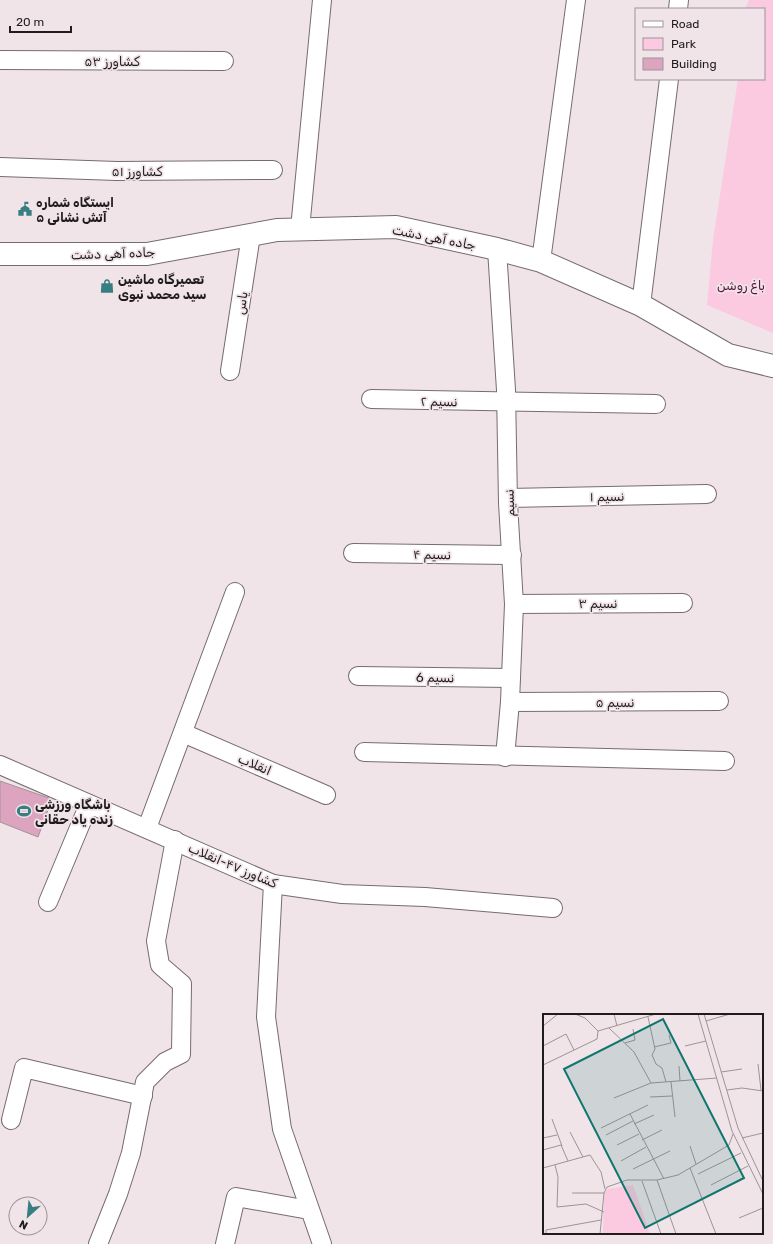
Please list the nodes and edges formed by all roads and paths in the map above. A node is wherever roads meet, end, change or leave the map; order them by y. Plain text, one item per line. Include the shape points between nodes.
1 (322, 0) edge
2 (576, 0) edge
3 (0, 60) edge
4 (224, 61) dead end
5 (669, 80) edge
6 (0, 167) edge
7 (273, 170) dead end
8 (300, 229) junction
9 (251, 235) junction
10 (497, 249) junction
11 (0, 254) edge
12 (541, 261) junction
13 (641, 305) junction
14 (773, 366) edge
15 (230, 371) dead end
16 (371, 399) dead end
17 (506, 403) junction
18 (656, 404) dead end
19 (707, 494) dead end
20 (508, 498) junction
21 (353, 553) dead end
22 (512, 555) junction
23 (235, 592) dead end
24 (683, 603) dead end
25 (514, 604) junction
26 (358, 676) dead end
27 (511, 678) junction
28 (719, 701) dead end
29 (510, 702) junction
30 (182, 733) junction
31 (364, 752) dead end
32 (505, 756) junction
33 (725, 761) dead end
34 (0, 765) edge
35 (326, 795) dead end
36 (89, 804) junction
37 (147, 828) junction
38 (175, 840) junction
39 (272, 884) junction
40 (48, 902) dead end
41 (553, 908) dead end
42 (143, 1096) junction
43 (11, 1120) dead end
44 (309, 1210) junction
45 (98, 1244) edge
46 (225, 1244) edge
47 (322, 1244) edge

1 - 8 street
2 - 12 street
3 - 4 street, کشاورز ۵۳
5 - 13 street
6 - 7 street, کشاورز ۵۱ via 117,171
8 - 9 street, جاده آهی دشت
8 - 10 street, جاده آهی دشت via 396,227
9 - 11 street, جاده آهی دشت via 147,254
9 - 15 street, یاس
10 - 12 street, جاده آهی دشت
10 - 17 street, نسیم
12 - 13 street, جاده آهی دشت
13 - 14 street, جاده آهی دشت via 728,355
16 - 17 street, نسیم ۲
17 - 18 street, نسیم ۲
17 - 20 street, نسیم
19 - 20 street, نسیم ۱
20 - 22 street, نسیم
21 - 22 street, نسیم ۴
22 - 25 street, نسیم
23 - 30 street
24 - 25 street, نسیم ۳
25 - 27 street, نسیم
26 - 27 street, نسیم 6
27 - 29 street, نسیم
28 - 29 street, نسیم ۵
29 - 32 street, نسیم
30 - 35 street, انقلاب
30 - 37 street
31 - 32 street
32 - 33 street
34 - 36 street, کشاورز ۴۷-انقلاب
36 - 37 street, کشاورز ۴۷-انقلاب
36 - 40 street
37 - 38 street, کشاورز ۴۷-انقلاب
38 - 39 street, کشاورز ۴۷-انقلاب
38 - 42 street via 156,941 160,965 182,984 181,1054 165,1062 145,1082
39 - 41 street, کشاورز ۴۷-انقلاب via 342,894 425,896
39 - 44 street via 266,1018 282,1129
42 - 43 street via 24,1068
42 - 45 street via 131,1153
44 - 46 street via 236,1197
44 - 47 street

